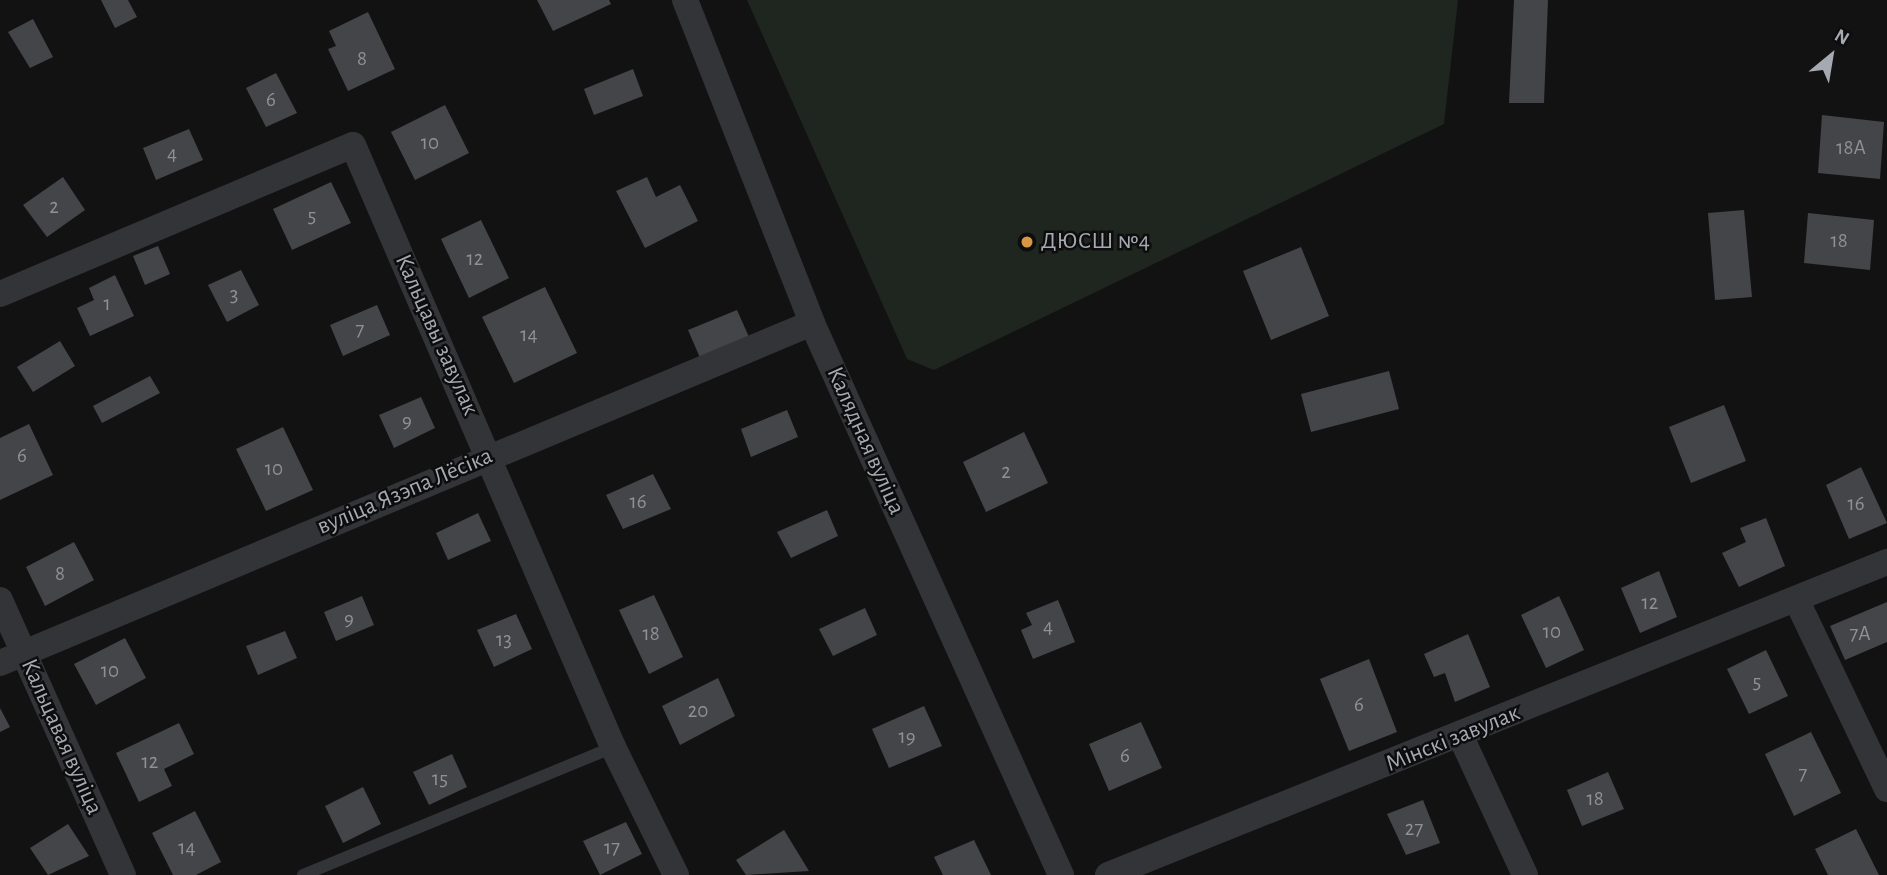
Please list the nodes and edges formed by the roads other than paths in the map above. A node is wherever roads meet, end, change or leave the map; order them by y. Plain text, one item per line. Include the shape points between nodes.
1 (685, 0) edge
2 (0, 294) edge
3 (812, 323) junction
4 (489, 456) junction
5 (1887, 562) edge
6 (1796, 599) junction
7 (0, 600) edge
8 (12, 658) edge
9 (1461, 737) junction
10 (614, 747) junction
11 (1887, 789) edge
12 (123, 875) edge
13 (303, 875) edge
14 (676, 875) edge
15 (1061, 875) edge
16 (1108, 875) edge
17 (1525, 875) edge

1 - 3 street, Калядная вуліца
2 - 4 street, Кальцавы завулак via 353,145
3 - 4 street, вуліца Язэпа Лёсіка
3 - 15 street, Калядная вуліца
4 - 8 street, вуліца Язэпа Лёсіка
4 - 10 street, Кальцавы завулак
5 - 6 street, Мінскі завулак
6 - 9 street, Мінскі завулак
6 - 11 street
7 - 8 street, Кальцавая вуліца
8 - 12 street, Кальцавая вуліца
9 - 16 street, Мінскі завулак
9 - 17 street
10 - 13 lane
10 - 14 street, Кальцавы завулак

